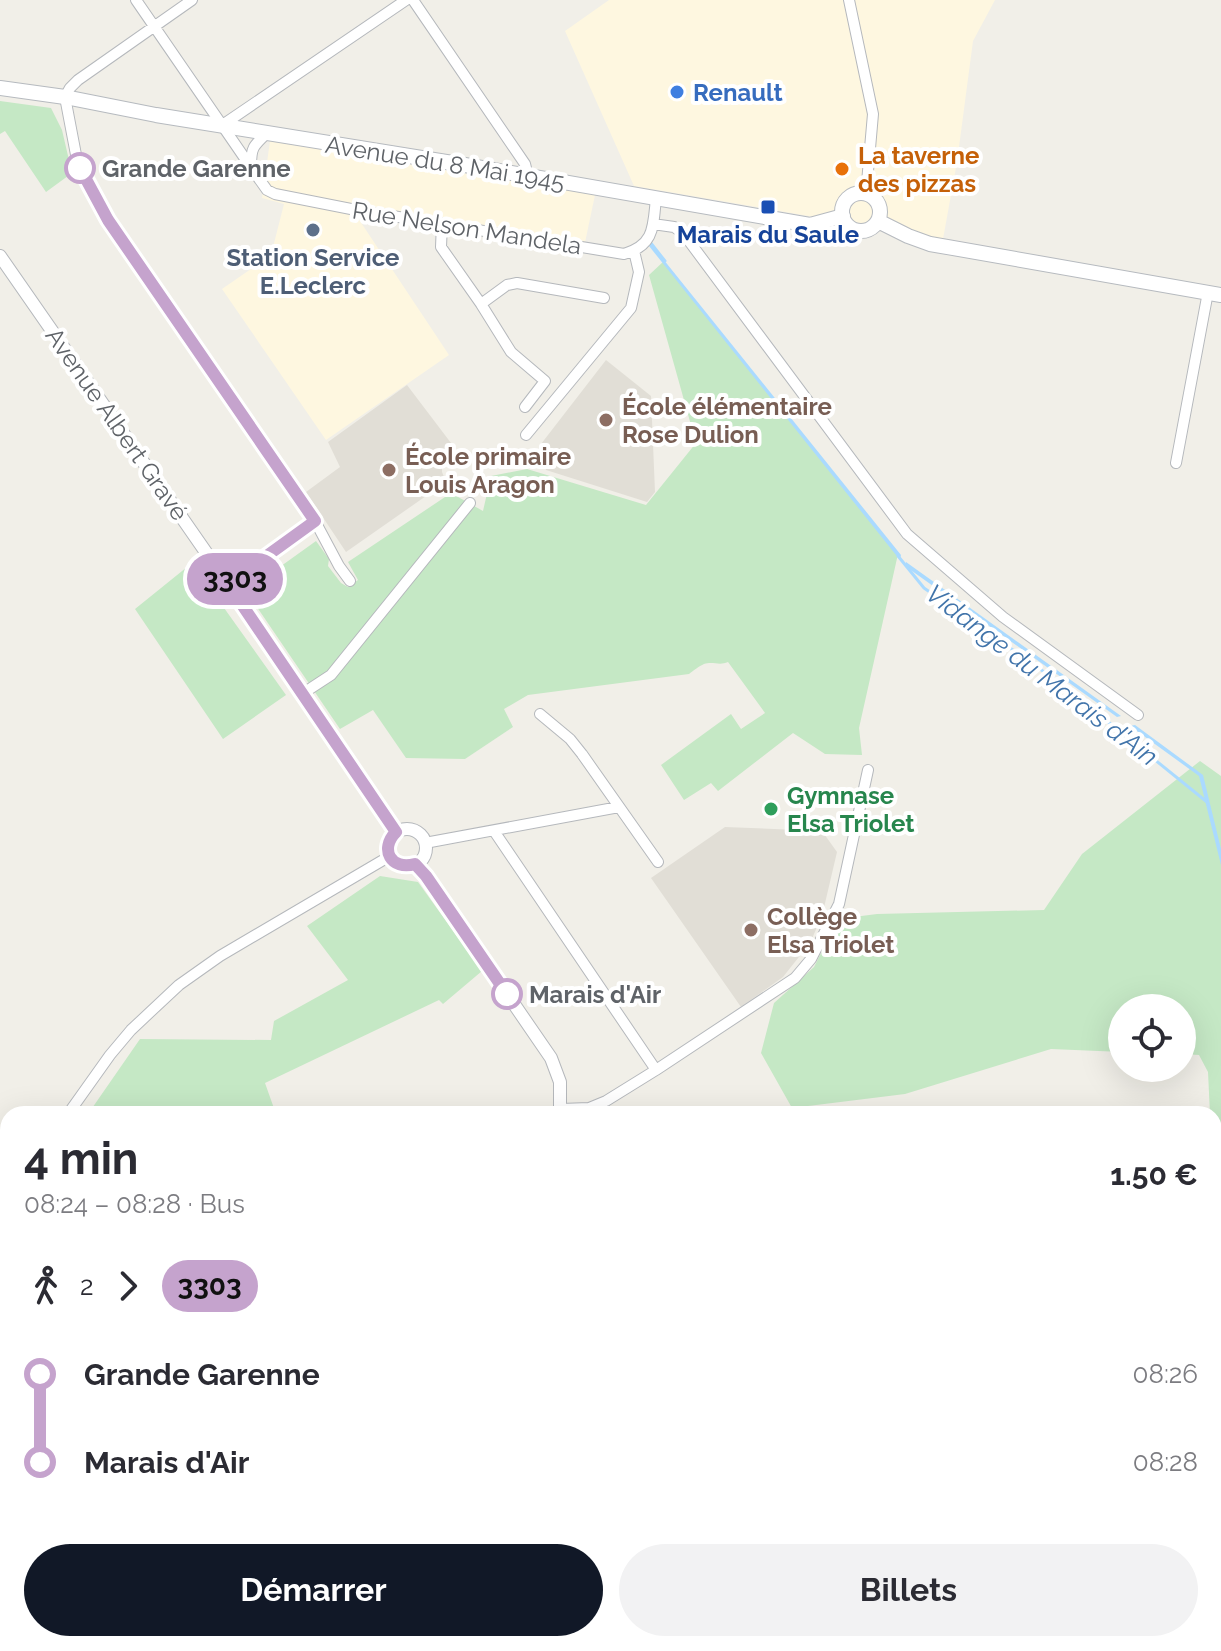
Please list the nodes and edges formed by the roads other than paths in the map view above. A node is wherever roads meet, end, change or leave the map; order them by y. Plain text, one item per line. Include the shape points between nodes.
1 (136, 0) edge
2 (192, 0) edge
3 (406, 0) edge
4 (413, 0) edge
5 (849, 0) edge
6 (154, 26) junction
7 (0, 88) edge
8 (65, 97) junction
9 (221, 126) junction
10 (267, 133) junction
11 (251, 168) junction
12 (528, 176) junction
13 (866, 194) junction
14 (656, 198) junction
15 (843, 216) junction
16 (878, 221) junction
17 (442, 223) junction
18 (653, 224) junction
19 (634, 251) junction
20 (0, 256) edge
21 (1214, 293) edge
22 (604, 298) dead end
23 (481, 304) junction
24 (525, 407) dead end
25 (526, 435) dead end
26 (1176, 463) dead end
27 (470, 503) dead end
28 (315, 521) junction
29 (350, 581) dead end
30 (228, 584) junction
31 (302, 694) junction
32 (540, 714) dead end
33 (1138, 715) dead end
34 (868, 770) dead end
35 (619, 807) junction
36 (494, 831) junction
37 (396, 832) junction
38 (425, 843) junction
39 (390, 856) junction
40 (658, 862) dead end
41 (415, 864) junction
42 (656, 1070) junction
43 (74, 1106) edge
44 (561, 1106) edge
45 (598, 1106) edge

1 - 6 street, Rue Nelson Mandela
2 - 6 street
3 - 9 street
4 - 12 street via 525,164
5 - 13 street via 873,114
6 - 8 street via 78,80
6 - 9 street, Rue Nelson Mandela
7 - 8 main road, Avenue du 8 Mai 1945
8 - 9 main road, Avenue du 8 Mai 1945
8 - 28 street via 77,160 100,207
9 - 10 main road, Avenue du 8 Mai 1945
9 - 11 street, Rue Nelson Mandela
10 - 11 street via 251,151
10 - 12 main road, Avenue du 8 Mai 1945
11 - 17 street, Rue Nelson Mandela via 275,194
12 - 14 main road, Avenue du 8 Mai 1945
13 - 15 main road via 846,200
13 - 16 main road via 879,204
14 - 15 main road, Avenue du 8 Mai 1945 via 810,225
14 - 18 street
15 - 16 main road via 859,231
16 - 21 main road via 930,244
17 - 19 street, Rue Nelson Mandela via 624,254
17 - 23 street via 441,247
18 - 19 street via 648,239
18 - 33 street via 683,233 907,534 1003,617
19 - 25 street via 639,272 631,308
20 - 30 street, Avenue Albert Gravé
21 - 26 street
22 - 23 street via 517,283
23 - 24 street via 511,352 545,381
27 - 31 street via 331,675
28 - 29 street
28 - 30 street
30 - 31 street, Avenue Albert Gravé
31 - 37 street, Avenue Albert Gravé
32 - 35 street via 576,746
34 - 42 street via 839,904 811,959 795,978
35 - 36 street
35 - 40 street
36 - 38 street
36 - 42 street
37 - 38 street via 413,830
37 - 39 street via 389,840
38 - 41 street via 424,855
39 - 41 street via 404,866
39 - 43 street via 179,985 131,1030
41 - 44 street via 551,1058 560,1082
42 - 45 street

